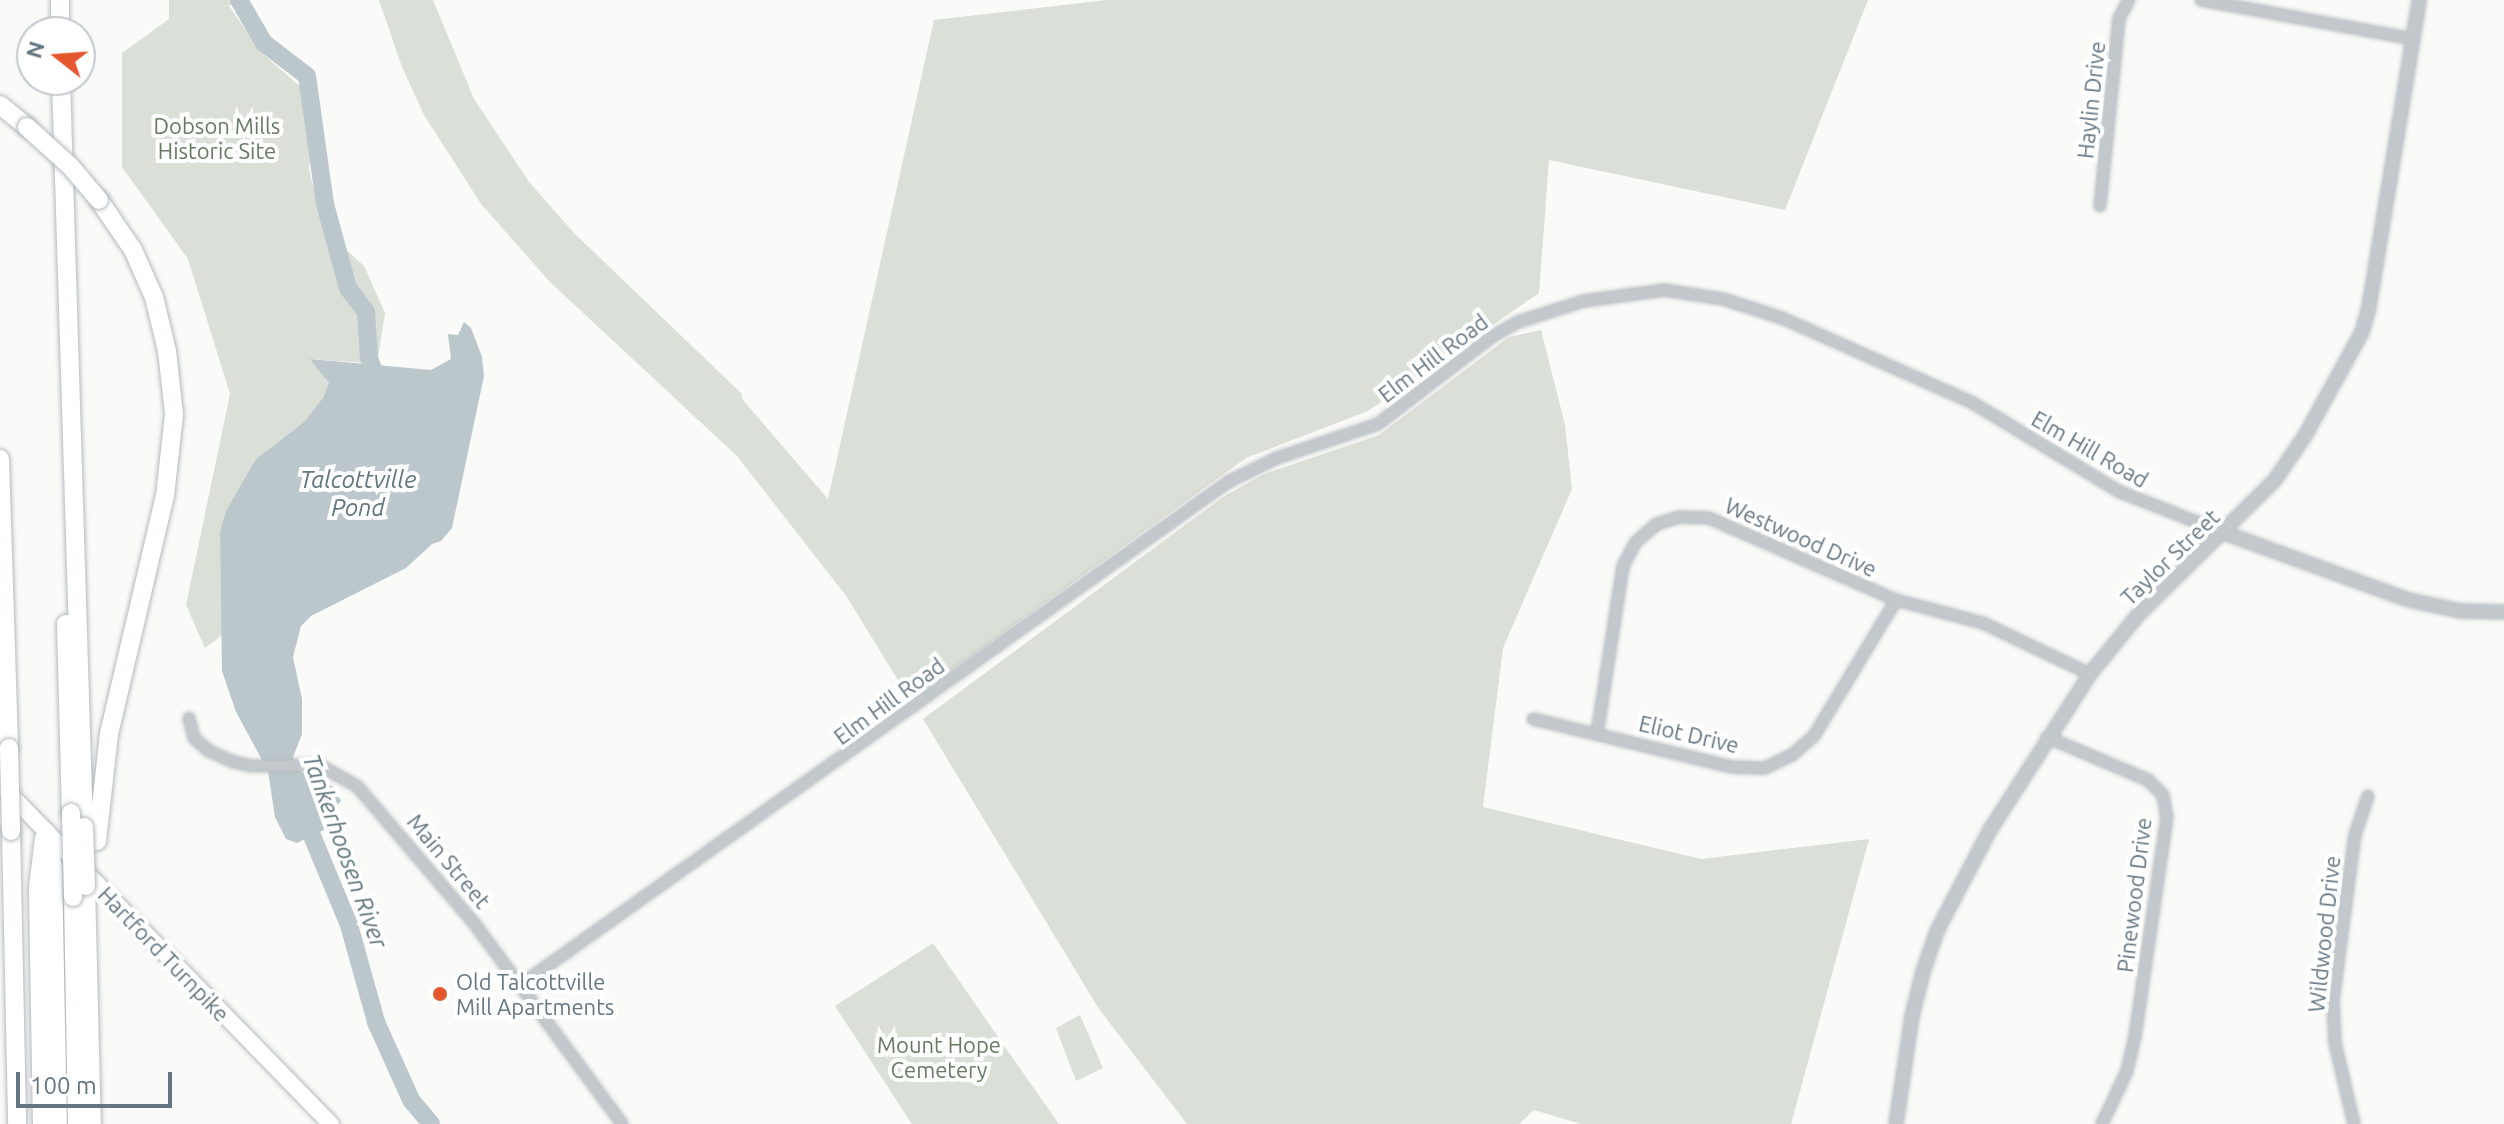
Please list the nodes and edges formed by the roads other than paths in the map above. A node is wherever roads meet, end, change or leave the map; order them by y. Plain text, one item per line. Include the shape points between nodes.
1 (2129, 0) edge
2 (2201, 0) edge
3 (2419, 0) edge
4 (2413, 39) junction
5 (61, 96) edge
6 (0, 105) edge
7 (0, 111) edge
8 (27, 127) junction
9 (2100, 206) dead end
10 (66, 288) junction
11 (0, 459) edge
12 (2222, 532) junction
13 (1896, 600) junction
14 (2504, 612) edge
15 (2090, 674) junction
16 (189, 718) dead end
17 (1533, 719) dead end
18 (1597, 734) junction
19 (2047, 737) junction
20 (0, 784) edge
21 (2368, 796) dead end
22 (46, 832) junction
23 (11, 834) junction
24 (91, 834) junction
25 (80, 891) junction
26 (0, 897) edge
27 (519, 986) junction
28 (17, 1124) edge
29 (42, 1124) edge
30 (58, 1124) edge
31 (77, 1124) edge
32 (92, 1124) edge
33 (331, 1124) edge
34 (622, 1124) edge
35 (1896, 1124) edge
36 (2102, 1124) edge
37 (2354, 1124) edge

1 - 9 street, Haylin Drive via 2119,18
2 - 4 street
3 - 4 street, Taylor Street
4 - 12 street, Taylor Street via 2362,332 2275,480
5 - 10 highway
6 - 8 highway
7 - 8 highway
8 - 24 highway, bridge via 71,167 133,250 154,297 174,414 165,496
10 - 24 highway
10 - 25 highway, bridge via 61,350 71,813
11 - 23 highway, bridge
12 - 14 street, Elm Hill Road via 2439,608
12 - 15 street, Taylor Street via 2163,587
12 - 27 street, Elm Hill Road via 2120,492 1973,403 1782,318 1723,299 1664,290 1584,301 1518,322 1490,338 1378,424 1277,458 1228,482
13 - 15 street, Westwood Drive via 1983,623
13 - 18 street, Eliot Drive via 1814,736 1765,768 1731,767
13 - 18 street, Westwood Drive via 1709,518 1679,517 1657,524 1636,542 1623,566
15 - 19 street, Taylor Street
16 - 27 street, Main Street via 194,738 234,762 299,763 330,770 357,786 474,923
17 - 18 street, Eliot Drive
19 - 35 street, Taylor Street via 1937,931 1912,1016
19 - 36 street, Pinewood Drive via 2148,780 2163,795 2167,817 2135,1036 2127,1071
20 - 22 main road, Hartford Turnpike
21 - 37 street, Wildwood Drive via 2355,835 2333,1001 2335,1043
22 - 29 highway via 38,887
22 - 30 highway via 53,868
22 - 33 main road, Hartford Turnpike
23 - 26 highway
23 - 28 highway
24 - 25 highway, bridge
25 - 31 highway
25 - 32 highway via 86,911
27 - 34 street, Main Street

